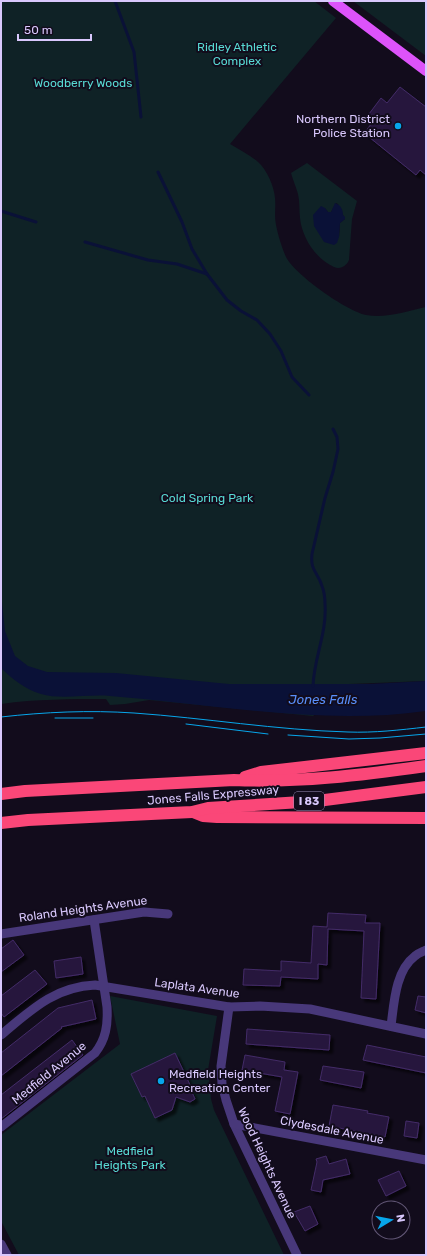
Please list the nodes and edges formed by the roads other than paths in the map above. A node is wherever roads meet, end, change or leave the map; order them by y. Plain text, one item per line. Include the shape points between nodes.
1 (333, 1) edge
2 (426, 71) edge
3 (426, 752) edge
4 (426, 766) edge
5 (234, 780) junction
6 (426, 787) edge
7 (1, 794) edge
8 (192, 812) junction
9 (426, 818) edge
10 (1, 823) edge
11 (168, 914) dead end
12 (94, 920) junction
13 (1, 934) edge
14 (426, 950) edge
15 (104, 985) junction
16 (229, 1007) junction
17 (391, 1026) junction
18 (426, 1034) edge
19 (1, 1035) edge
20 (234, 1124) junction
21 (1, 1127) edge
22 (426, 1160) edge
23 (1, 1244) edge
24 (6, 1255) edge
25 (297, 1255) edge

1 - 2 main road
3 - 5 highway via 261,772
4 - 5 highway, Jones Falls Expressway / I 83 via 314,779
5 - 7 highway, Jones Falls Expressway / I 83
6 - 8 highway, Jones Falls Expressway / I 83 via 317,801 208,808
8 - 9 highway via 217,817
8 - 10 highway, Jones Falls Expressway / I 83
11 - 12 street, Roland Heights Avenue via 144,912
12 - 13 street, Roland Heights Avenue
12 - 15 street, Medfield Avenue
14 - 17 street via 415,955 406,965 399,980
15 - 16 street, Laplata Avenue
15 - 19 street, Laplata Avenue via 85,985 62,991 38,1005
15 - 21 street, Medfield Avenue via 108,1019 101,1045 95,1053
16 - 17 street, Laplata Avenue via 310,1009
16 - 20 street, Wood Heights Avenue via 221,1066 222,1084
17 - 18 street, Laplata Avenue
20 - 22 street, Clydesdale Avenue
20 - 25 street, Wood Heights Avenue
23 - 24 street

